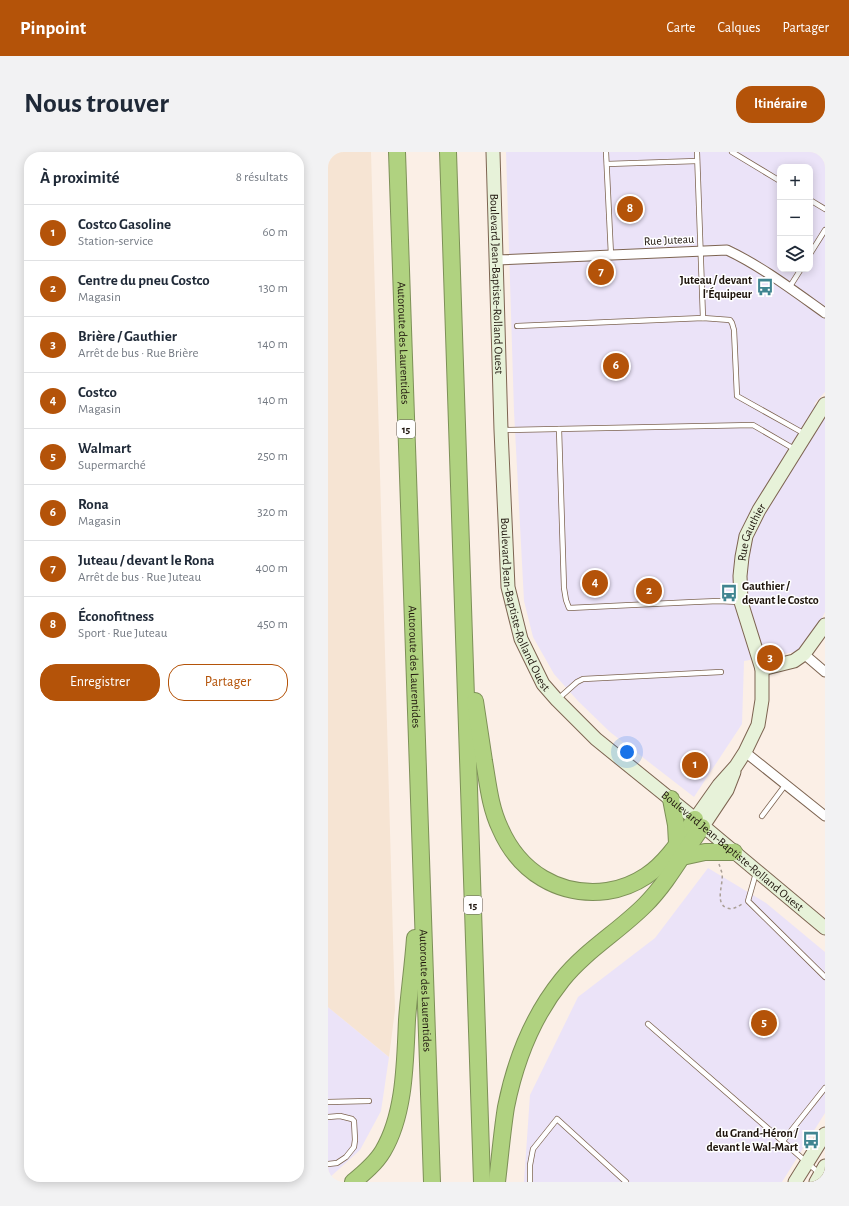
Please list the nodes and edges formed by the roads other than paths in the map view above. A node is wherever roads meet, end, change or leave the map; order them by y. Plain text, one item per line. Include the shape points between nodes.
1 (397, 152) edge
2 (448, 152) edge
3 (493, 152) edge
4 (606, 152) edge
5 (697, 152) edge
6 (732, 152) edge
7 (697, 161) junction
8 (607, 164) junction
9 (777, 179) edge
10 (813, 202) edge
11 (825, 209) edge
12 (825, 230) edge
13 (813, 249) edge
14 (701, 251) junction
15 (611, 255) junction
16 (496, 260) junction
17 (798, 272) edge
18 (789, 288) junction
19 (825, 313) edge
20 (703, 318) junction
21 (517, 326) dead end
22 (825, 404) edge
23 (559, 429) junction
24 (501, 430) junction
25 (806, 434) junction
26 (796, 450) junction
27 (741, 602) junction
28 (825, 625) edge
29 (464, 629) junction
30 (804, 654) junction
31 (762, 669) junction
32 (721, 672) dead end
33 (825, 672) edge
34 (557, 700) junction
35 (746, 752) junction
36 (786, 784) junction
37 (670, 799) junction
38 (762, 816) dead end
39 (825, 816) edge
40 (699, 822) junction
41 (680, 850) junction
42 (734, 852) junction
43 (756, 871) junction
44 (422, 873) junction
45 (825, 928) edge
46 (825, 977) edge
47 (648, 1024) dead end
48 (825, 1088) edge
49 (369, 1101) dead end
50 (328, 1102) edge
51 (328, 1117) edge
52 (825, 1134) edge
53 (783, 1141) junction
54 (807, 1162) junction
55 (328, 1164) edge
56 (822, 1175) edge
57 (353, 1182) edge
58 (432, 1182) edge
59 (482, 1182) edge
60 (496, 1182) edge
61 (530, 1182) edge
62 (626, 1182) edge
63 (795, 1182) edge

1 - 44 highway, Autoroute des Laurentides / 15
2 - 29 highway, 15
3 - 16 street, Boulevard Jean-Baptiste-Rolland Ouest
4 - 8 lane
5 - 7 lane
6 - 9 lane
7 - 8 lane
7 - 14 lane
8 - 15 lane
10 - 11 lane
12 - 13 lane
14 - 15 street, Rue Juteau
14 - 18 street, Rue Juteau via 727,250
14 - 20 lane
15 - 16 street, Rue Juteau
16 - 24 street, Boulevard Jean-Baptiste-Rolland Ouest
17 - 18 lane
18 - 19 street, Rue Juteau
20 - 21 lane
20 - 25 lane via 732,322 737,396
22 - 25 street, Rue Gauthier
23 - 24 lane
23 - 26 lane via 753,425
23 - 27 lane via 564,588 569,608
24 - 34 street, Boulevard Jean-Baptiste-Rolland Ouest via 508,586 521,639 543,684
25 - 26 street, Rue Gauthier
26 - 27 street, Rue Gauthier via 746,536 740,576
27 - 31 street, Rue Gauthier
28 - 30 street
29 - 41 highway via 492,803 505,839 520,861 539,876 558,886 601,892 636,882
29 - 59 highway, 15
30 - 31 street via 794,660
30 - 33 street
31 - 35 street, Rue Gauthier via 762,700 758,725
32 - 34 lane via 593,677 578,682
34 - 37 street, Boulevard Jean-Baptiste-Rolland Ouest via 596,739
35 - 36 street
35 - 40 street, Rue Gauthier via 719,785
36 - 38 lane
36 - 39 street
37 - 40 street, Boulevard Jean-Baptiste-Rolland Ouest
37 - 41 highway
40 - 41 highway
40 - 42 street, Boulevard Jean-Baptiste-Rolland Ouest
41 - 42 highway
41 - 60 highway via 661,887 627,922 568,973 542,1009 517,1066 510,1091
42 - 43 street, Boulevard Jean-Baptiste-Rolland Ouest
43 - 45 street, Boulevard Jean-Baptiste-Rolland Ouest
43 - 46 lane via 748,901
44 - 57 highway via 404,1071 397,1116 381,1155
44 - 58 highway, Autoroute des Laurentides / 15
47 - 53 lane
48 - 53 lane
49 - 50 lane
51 - 55 lane via 352,1119 355,1140 354,1147 346,1157 337,1163
52 - 54 street
53 - 54 lane
54 - 56 lane
54 - 63 street
61 - 62 lane via 533,1149 557,1119

